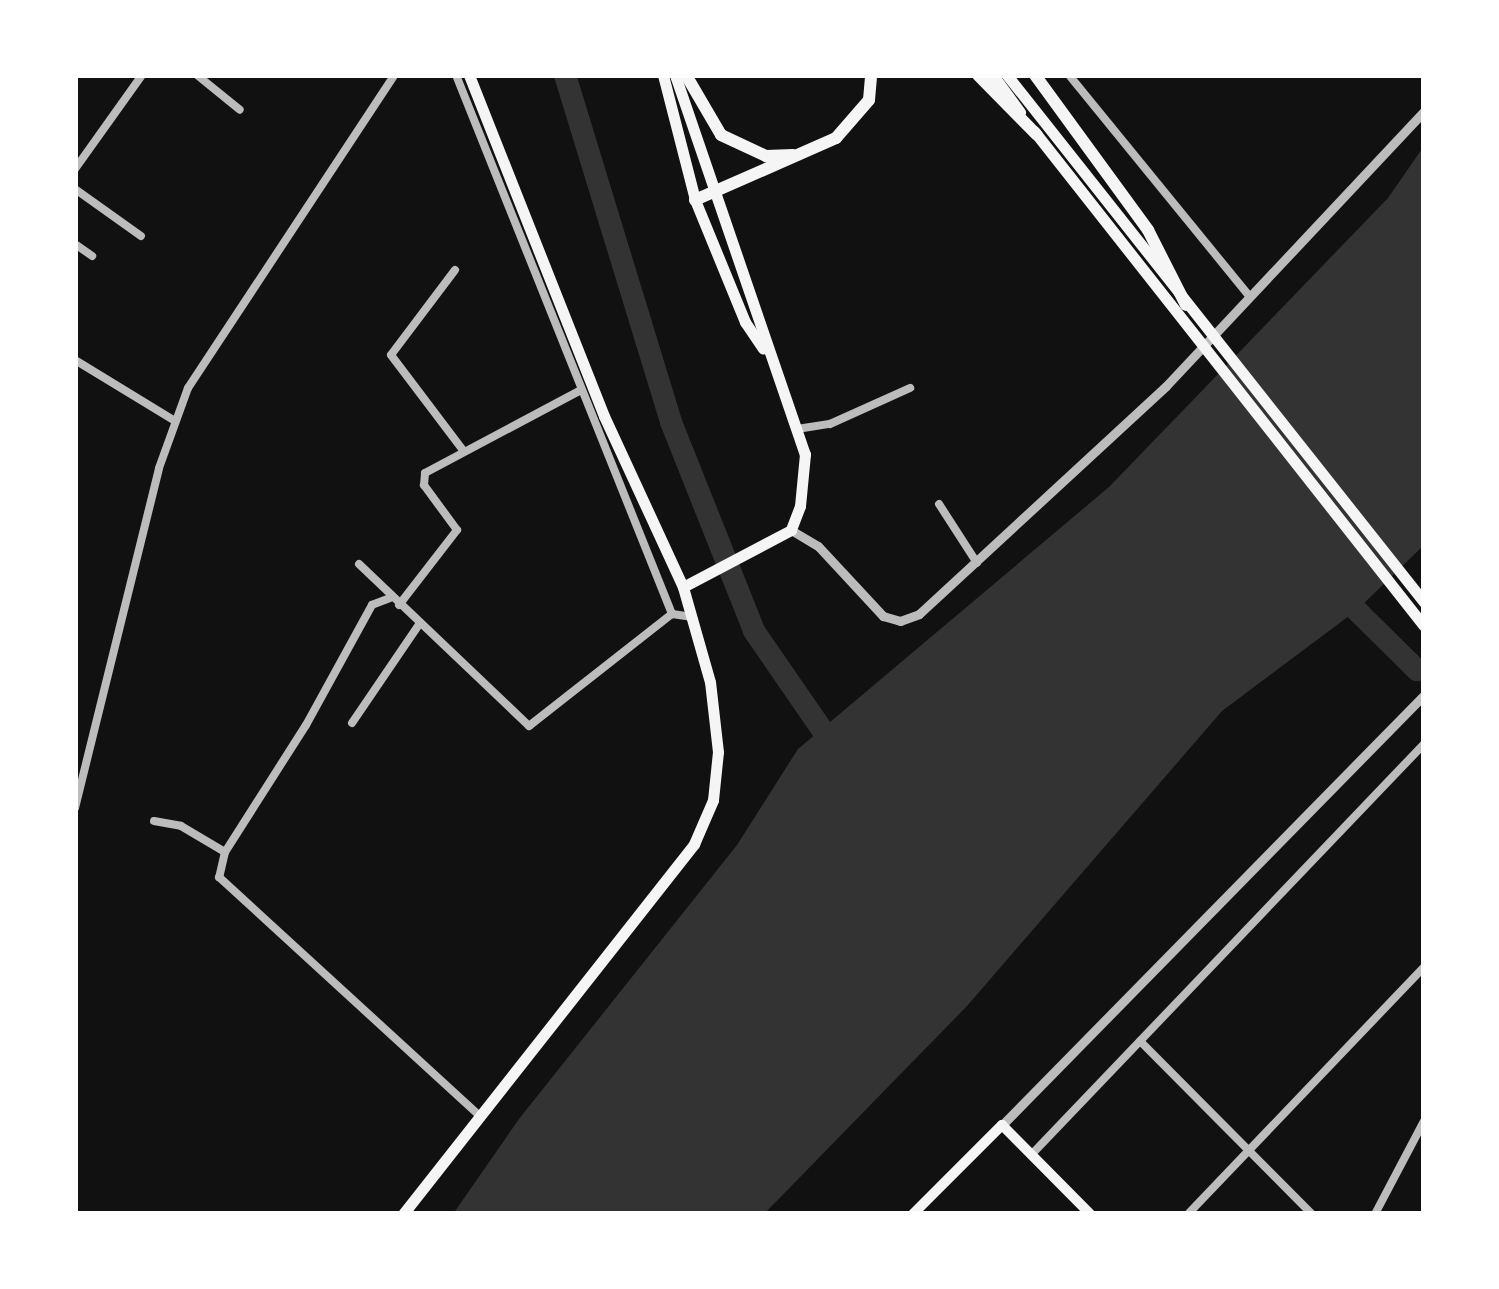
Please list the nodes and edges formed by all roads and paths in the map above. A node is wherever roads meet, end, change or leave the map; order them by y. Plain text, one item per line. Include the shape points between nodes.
1 (142, 75) edge
2 (197, 75) edge
3 (394, 75) edge
4 (456, 75) edge
5 (469, 75) edge
6 (663, 75) edge
7 (674, 75) edge
8 (686, 75) edge
9 (872, 75) edge
10 (978, 75) edge
11 (993, 75) edge
12 (1007, 75) edge
13 (1036, 75) edge
14 (1069, 75) edge
15 (240, 110) dead end
16 (1424, 110) edge
17 (1037, 135) junction
18 (801, 154) junction
19 (75, 169) edge
20 (75, 190) edge
21 (712, 194) junction
22 (695, 200) junction
23 (141, 236) dead end
24 (75, 244) edge
25 (92, 256) dead end
26 (455, 270) dead end
27 (1250, 296) junction
28 (1186, 305) junction
29 (766, 352) junction
30 (75, 360) edge
31 (910, 388) dead end
32 (582, 390) junction
33 (175, 421) junction
34 (797, 429) junction
35 (462, 449) junction
36 (938, 504) dead end
37 (790, 530) junction
38 (977, 562) junction
39 (359, 564) dead end
40 (683, 587) junction
41 (390, 598) junction
42 (1424, 602) edge
43 (399, 605) junction
44 (672, 614) junction
45 (694, 617) junction
46 (420, 623) junction
47 (1424, 626) edge
48 (1424, 695) edge
49 (352, 723) dead end
50 (1424, 744) edge
51 (75, 808) edge
52 (154, 821) dead end
53 (225, 852) junction
54 (1424, 967) edge
55 (1140, 1041) junction
56 (480, 1116) junction
57 (1424, 1121) edge
58 (1002, 1125) junction
59 (1421, 1135) edge
60 (1250, 1153) junction
61 (1032, 1154) junction
62 (403, 1214) edge
63 (913, 1214) edge
64 (1090, 1214) edge
65 (1188, 1214) edge
66 (1312, 1214) edge
67 (1375, 1214) edge

1 - 19 street
2 - 15 street
3 - 33 street via 214,341
4 - 32 street
5 - 40 main road via 604,416
6 - 22 main road
7 - 21 main road
8 - 18 highway via 721,135 766,156
9 - 18 highway via 869,100 856,121
10 - 17 highway
11 - 17 main road
12 - 28 main road
13 - 28 highway via 1128,200
14 - 27 street
16 - 27 street
17 - 47 main road
18 - 21 highway
20 - 23 street
21 - 22 highway
21 - 29 main road
22 - 29 main road via 745,322
24 - 25 street
26 - 35 street via 391,351
27 - 38 street via 1087,465
28 - 42 main road
29 - 34 main road
30 - 33 street
31 - 34 street via 830,424
32 - 35 street
32 - 44 street
33 - 51 street
34 - 37 main road via 805,477
35 - 43 street via 422,480 455,521 456,535
36 - 38 street
37 - 38 street via 818,546 892,621 919,614
37 - 40 main road via 775,544
39 - 41 street
40 - 45 main road
41 - 43 street
41 - 53 street via 372,604 306,726
43 - 46 street
44 - 45 street
44 - 46 street via 530,726
45 - 56 main road via 716,712 718,752 702,830 635,927
46 - 49 street
48 - 58 street
50 - 55 street
52 - 53 street via 181,826
53 - 56 street via 218,872 226,888
54 - 60 street
55 - 60 street
55 - 61 street
56 - 62 main road
57 - 59 street
58 - 61 main road
58 - 63 main road
59 - 67 street
60 - 65 street
60 - 66 street
61 - 64 main road

